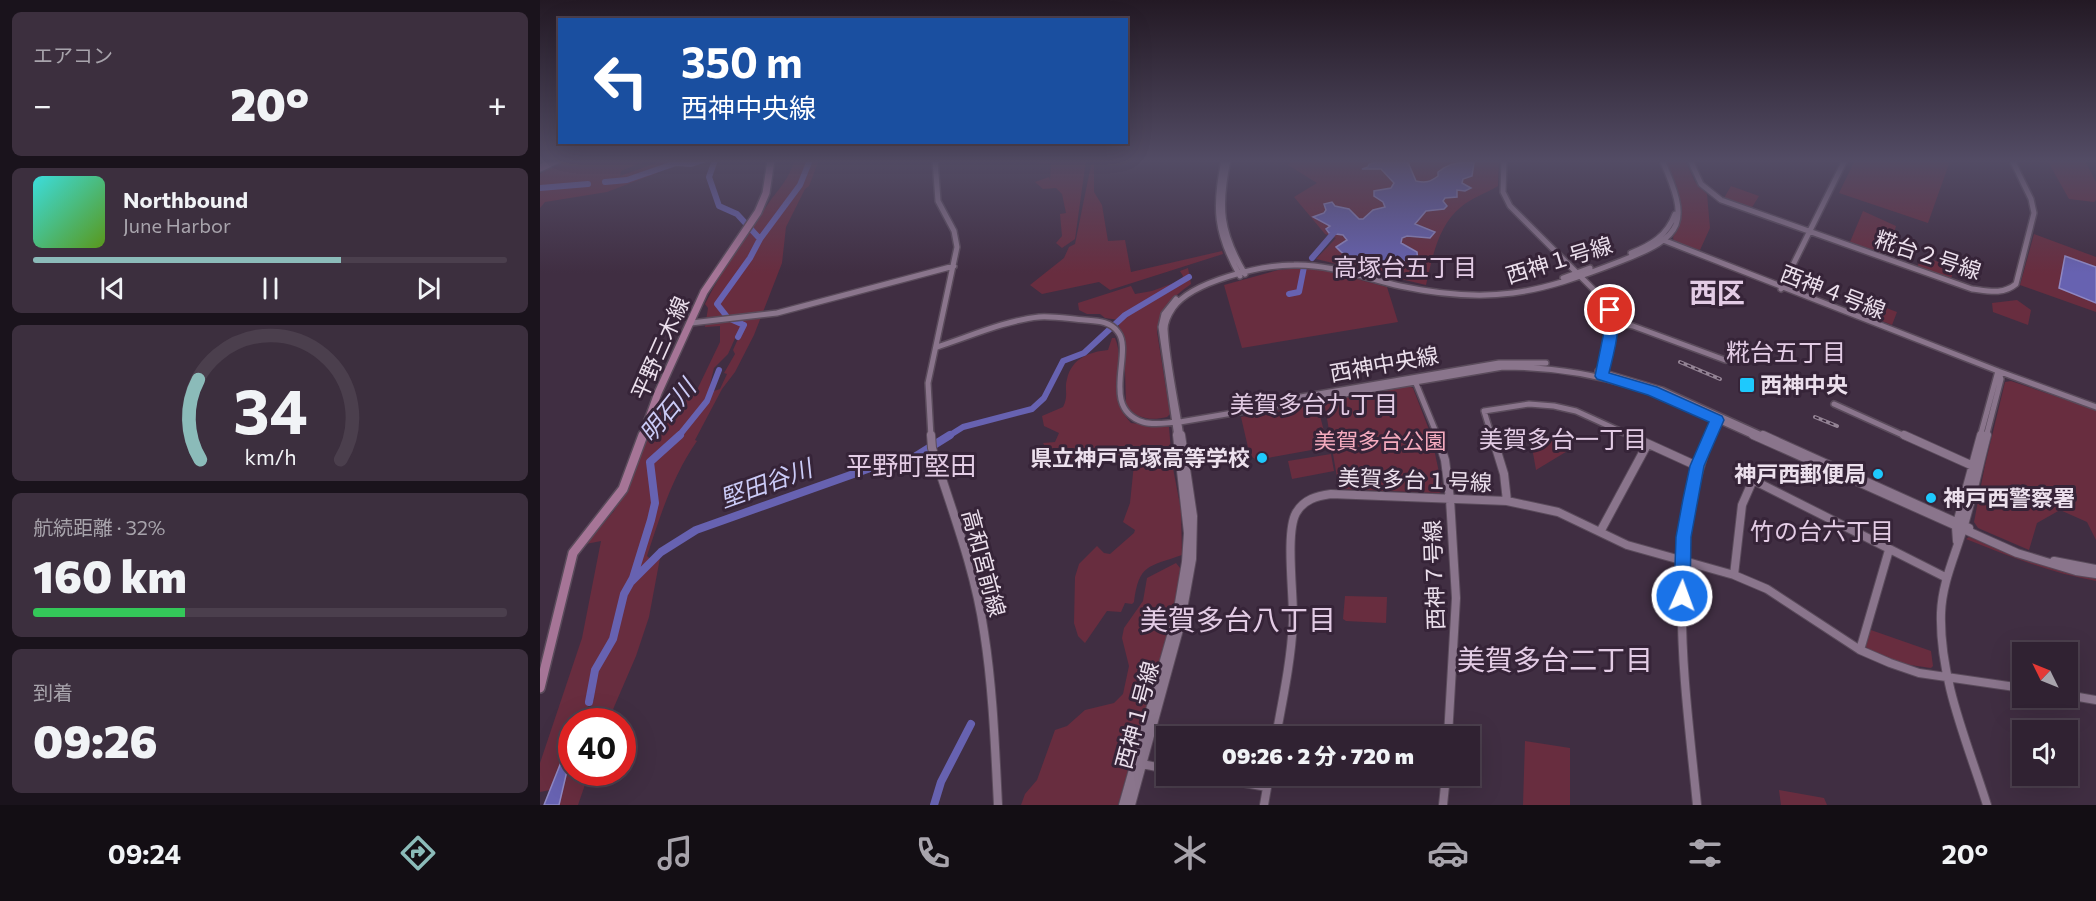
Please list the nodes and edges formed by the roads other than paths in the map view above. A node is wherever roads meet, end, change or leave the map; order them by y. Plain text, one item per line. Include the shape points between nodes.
1 (764, 198) edge
2 (938, 198) edge
3 (1220, 198) edge
4 (1506, 198) edge
5 (1676, 198) edge
6 (1718, 198) edge
7 (1827, 198) edge
8 (2030, 198) edge
9 (1810, 232) junction
10 (1661, 241) junction
11 (954, 266) junction
12 (1242, 273) junction
13 (1578, 275) junction
14 (1782, 288) junction
15 (693, 322) junction
16 (1612, 323) junction
17 (936, 347) junction
18 (1725, 360) dead end
19 (1998, 371) junction
20 (1602, 374) junction
21 (1414, 380) junction
22 (1834, 404) dead end
23 (2096, 407) edge
24 (1718, 418) junction
25 (1178, 420) junction
26 (1647, 445) junction
27 (1697, 466) junction
28 (1973, 466) junction
29 (1450, 498) junction
30 (1507, 501) junction
31 (1960, 526) junction
32 (1600, 532) junction
33 (1889, 550) junction
34 (1683, 562) junction
35 (2096, 572) edge
36 (1734, 575) junction
37 (1947, 578) junction
38 (1860, 650) junction
39 (1949, 677) junction
40 (2012, 686) edge
41 (540, 688) edge
42 (2078, 697) edge
43 (2096, 700) edge
44 (1278, 726) edge
45 (1449, 726) edge
46 (1139, 763) junction
47 (1156, 767) edge
48 (1261, 786) edge
49 (1445, 786) edge
50 (1267, 787) joint
51 (998, 805) edge
52 (1123, 805) edge
53 (1131, 805) edge
54 (1264, 805) edge
55 (1443, 805) edge
56 (1697, 805) edge
57 (1987, 805) edge

1 - 15 main road, 平野三木線 via 704,292
2 - 11 street, 高和宮前線 via 954,231
3 - 12 street via 1228,247
4 - 13 street
5 - 10 street via 1680,207 1677,225
6 - 9 street, 糀台２号線
7 - 9 street
8 - 9 street, 糀台２号線 via 2034,213 2016,284 1990,292 1971,289
9 - 14 street
10 - 13 street, 西神１号線 via 1650,250
10 - 14 street, 西神４号線
11 - 15 street via 765,315
11 - 17 street, 高和宮前線
12 - 13 street, 西神１号線 via 1278,266 1320,266 1433,292 1477,296 1539,290
12 - 25 street, 西神１号線 via 1190,288 1164,314 1161,327
13 - 16 street via 1610,310
14 - 19 street, 西神４号線
15 - 41 main road, 平野三木線 via 658,393 623,489 573,553
16 - 18 street via 1633,326
16 - 20 street
17 - 25 street, 西神中央線 via 1040,317 1098,320 1112,326 1122,339 1120,400 1127,414 1141,422
17 - 51 street, 高和宮前線 via 928,383 932,445 967,558 984,632
19 - 23 street, 西神４号線
19 - 28 street
19 - 31 street via 2001,379
20 - 21 street, 西神中央線 via 1548,367 1503,367
20 - 24 street, 西神中央線
21 - 25 street, 西神中央線
21 - 29 street, 西神７号線 via 1445,460
22 - 28 street
24 - 27 street
24 - 31 street, 西神中央線
25 - 46 street, 西神１号線 via 1188,533 1183,585
26 - 27 street
26 - 30 street via 1576,411 1554,405 1529,404 1484,411 1502,466
26 - 32 street
27 - 34 street via 1683,537
28 - 31 street
29 - 30 street, 美賀多台１号線
29 - 44 street, 美賀多台１号線 via 1331,494 1306,501 1296,513 1292,528 1290,660
29 - 45 street, 西神７号線 via 1456,598
30 - 32 street, 美賀多台１号線 via 1558,512
31 - 35 street, 西神中央線 via 2018,553 2076,571
31 - 37 street
32 - 34 street, 美賀多台１号線 via 1627,545
33 - 36 street via 1753,480 1742,504
33 - 37 street
33 - 38 street
34 - 36 street, 美賀多台１号線
34 - 56 street via 1681,613
36 - 38 street, 美賀多台１号線 via 1769,590
37 - 39 street via 1941,613
38 - 39 street, 美賀多台１号線 via 1919,673
39 - 40 street, 美賀多台１号線
39 - 57 street
42 - 43 street
46 - 47 street
46 - 52 street, 西神１号線
46 - 53 street, 西神１号線
48 - 50 street
49 - 55 street
50 - 54 street

